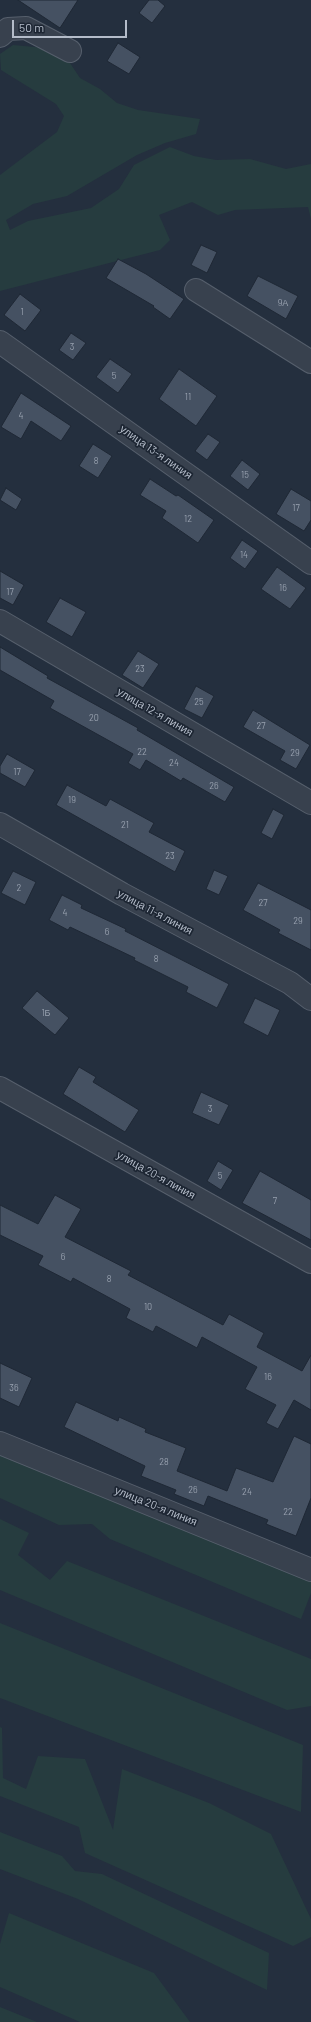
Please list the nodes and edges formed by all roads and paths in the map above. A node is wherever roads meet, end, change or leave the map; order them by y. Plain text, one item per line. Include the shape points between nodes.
1 (0, 36) edge
2 (70, 51) dead end
3 (196, 290) dead end
4 (0, 342) edge
5 (311, 362) edge
6 (311, 563) edge
7 (0, 621) edge
8 (311, 803) edge
9 (0, 824) edge
10 (311, 999) edge
11 (0, 1088) edge
12 (311, 1262) edge
13 (0, 1443) edge
14 (311, 1570) edge

1 - 2 street via 8,29 26,28
3 - 5 street
4 - 6 street, улица 13-я линия
7 - 8 street, улица 12-я линия
9 - 10 street, улица 11-я линия via 122,894 290,983
11 - 12 street, улица 20-я линия
13 - 14 street, улица 20-я линия

